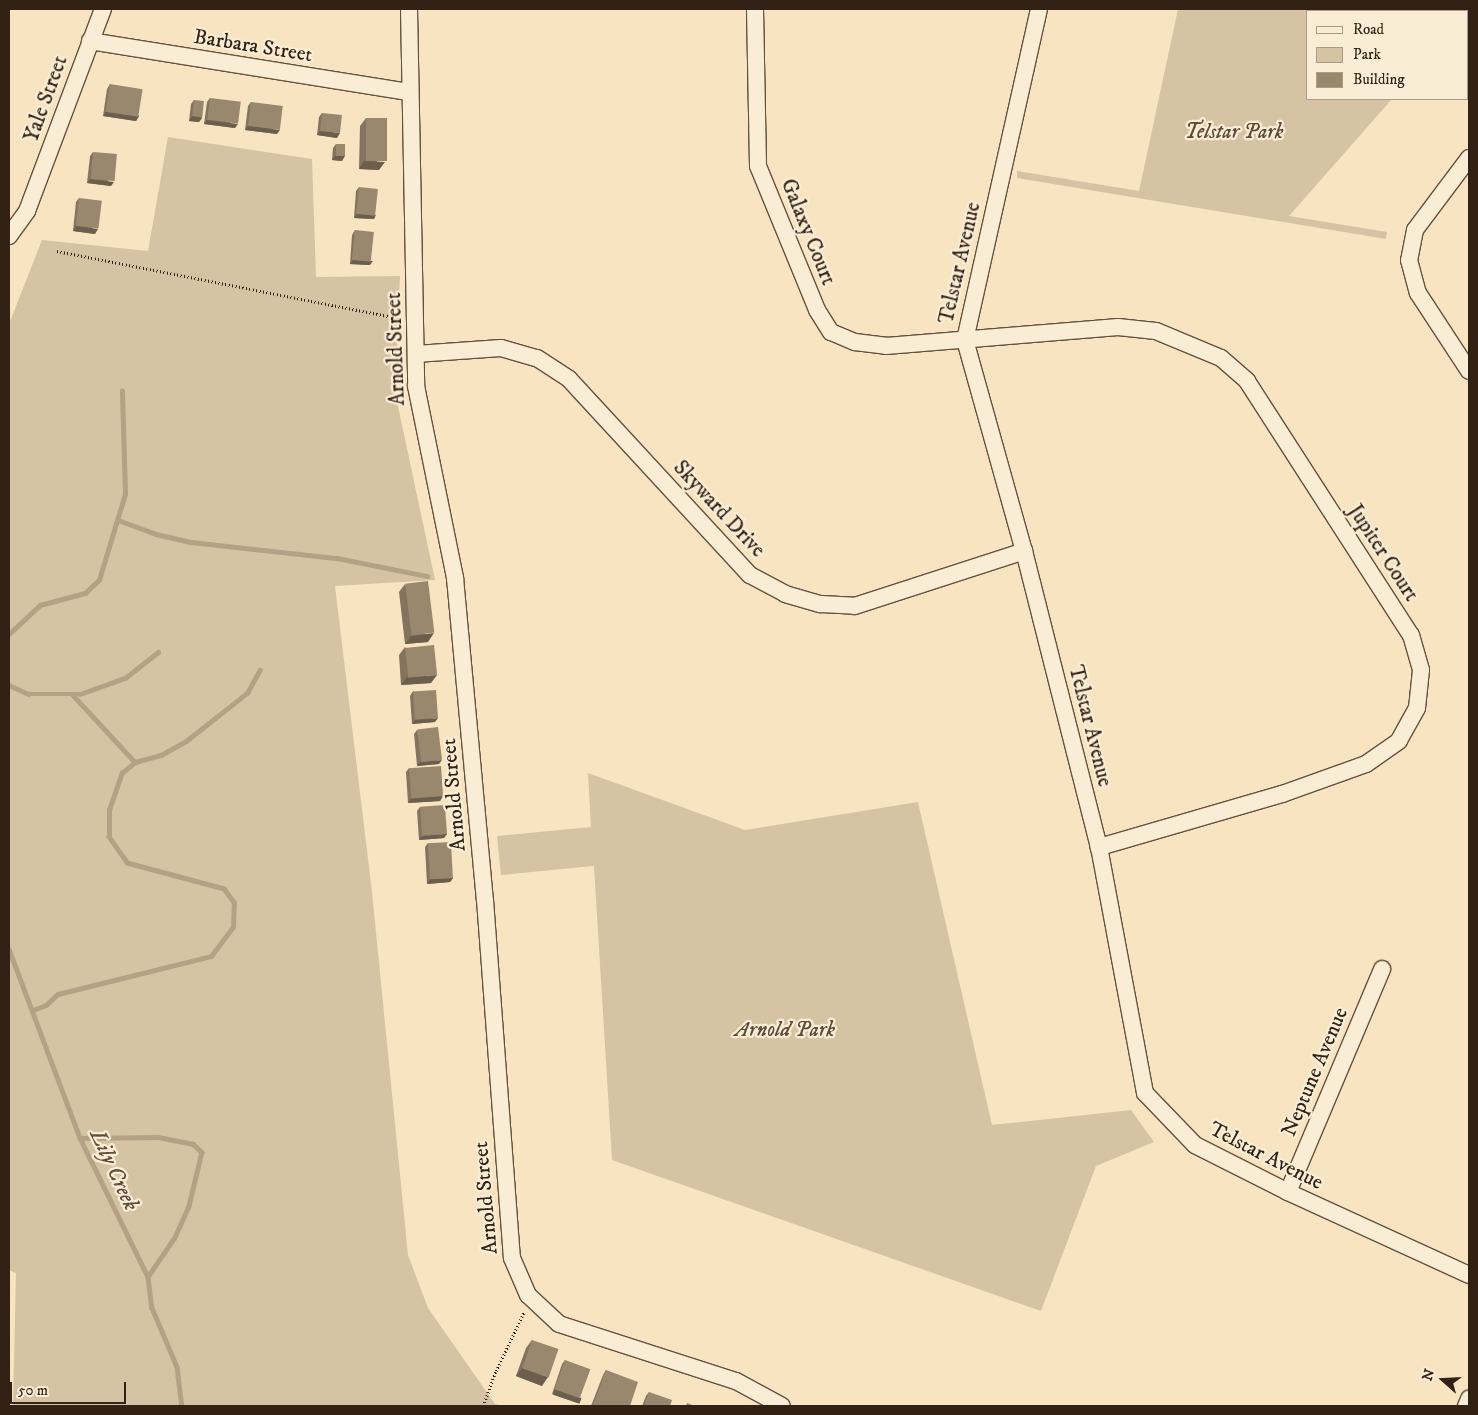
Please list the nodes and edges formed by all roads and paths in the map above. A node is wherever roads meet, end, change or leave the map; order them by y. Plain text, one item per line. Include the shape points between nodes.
1 (103, 9) edge
2 (409, 9) edge
3 (755, 9) edge
4 (1039, 9) edge
5 (90, 41) junction
6 (410, 92) junction
7 (1469, 158) edge
8 (12, 233) edge
9 (57, 251) dead end
10 (415, 321) junction
11 (965, 340) junction
12 (416, 354) junction
13 (1469, 371) edge
14 (1024, 551) junction
15 (1099, 847) junction
16 (1382, 969) dead end
17 (1288, 1192) junction
18 (1469, 1275) edge
19 (530, 1299) junction
20 (1469, 1399) edge
21 (483, 1406) edge
22 (782, 1406) edge
23 (1466, 1406) edge

1 - 5 street, Yale Street
2 - 6 street, Arnold Street
3 - 11 street, Galaxy Court via 758,166 817,310 831,332 855,342 886,346
4 - 11 street, Telstar Avenue
5 - 6 street, Barbara Street
5 - 8 street, Yale Street via 27,211
6 - 10 street, Arnold Street
7 - 13 street via 1415,230 1409,260 1418,293
9 - 10 path
10 - 12 street, Arnold Street
11 - 14 street, Telstar Avenue
11 - 15 street, Jupiter Court via 1118,327 1156,330 1221,358 1247,381 1411,635 1421,670 1418,708 1399,741 1366,764 1282,794
12 - 14 street, Skyward Drive via 501,348 537,358 569,379 750,574 785,594 821,604 855,606
12 - 19 street, Arnold Street via 419,406 455,578 485,900 512,1258
14 - 15 street, Telstar Avenue
15 - 17 street, Telstar Avenue via 1145,1093 1195,1145
16 - 17 street, Neptune Avenue
17 - 18 street, Telstar Avenue
19 - 21 path
19 - 22 street, Arnold Street via 559,1324 736,1381
20 - 23 street

